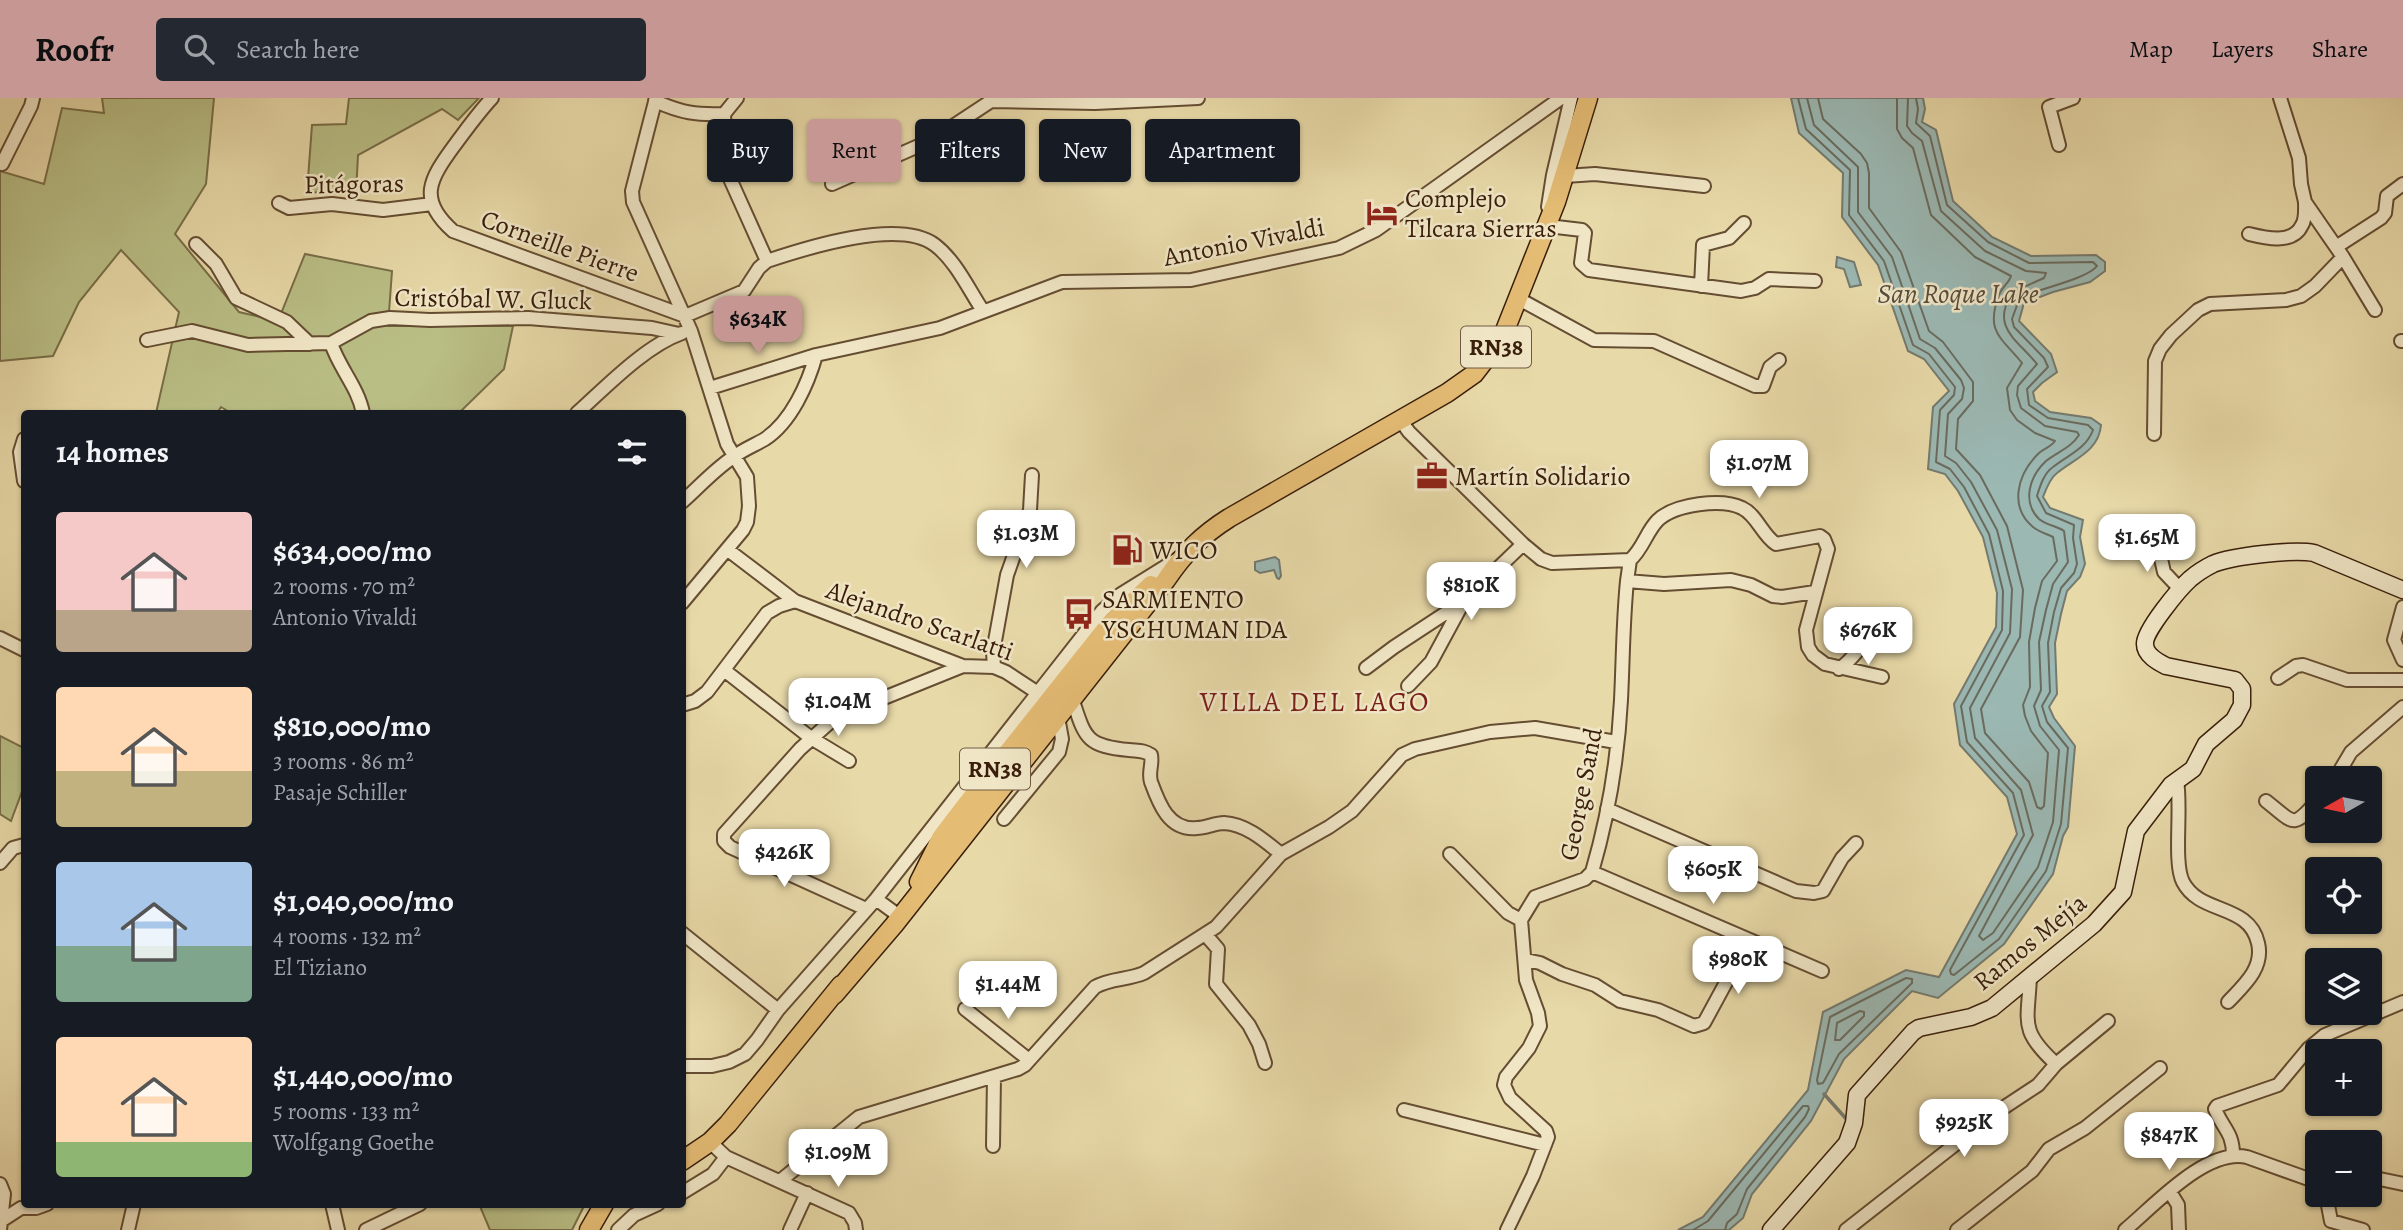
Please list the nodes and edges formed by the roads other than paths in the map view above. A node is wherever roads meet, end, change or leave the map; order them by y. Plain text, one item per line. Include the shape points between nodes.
1 (33, 98) edge
2 (492, 98) edge
3 (737, 98) edge
4 (1198, 98) edge
5 (1561, 98) edge
6 (1571, 98) edge
7 (1588, 98) edge
8 (2073, 98) edge
9 (2280, 98) edge
10 (656, 99) edge
11 (1173, 99) edge
12 (992, 100) edge
13 (724, 114) junction
14 (2059, 145) dead end
15 (2, 164) dead end
16 (1565, 176) junction
17 (832, 184) dead end
18 (2403, 184) edge
19 (1704, 186) dead end
20 (2305, 202) junction
21 (278, 203) dead end
22 (432, 204) junction
23 (1744, 223) dead end
24 (1546, 230) junction
25 (2249, 234) dead end
26 (196, 244) dead end
27 (2340, 252) junction
28 (767, 261) junction
29 (1815, 281) dead end
30 (1701, 286) junction
31 (1519, 299) junction
32 (2375, 310) dead end
33 (983, 311) junction
34 (685, 316) junction
35 (685, 332) junction
36 (147, 341) dead end
37 (331, 343) junction
38 (310, 344) junction
39 (816, 355) junction
40 (1779, 360) dead end
41 (710, 388) junction
42 (362, 410) edge
43 (580, 410) edge
44 (1401, 421) junction
45 (2154, 434) dead end
46 (734, 456) junction
47 (1032, 475) dead end
48 (686, 498) edge
49 (2149, 527) dead end
50 (1523, 544) junction
51 (728, 550) junction
52 (1180, 559) junction
53 (1629, 560) junction
54 (1626, 581) junction
55 (2180, 589) junction
56 (2403, 590) edge
57 (1815, 592) junction
58 (686, 598) edge
59 (795, 601) junction
60 (1464, 601) junction
61 (2403, 607) edge
62 (1876, 632) dead end
63 (0, 638) edge
64 (21, 648) edge
65 (2403, 660) edge
66 (963, 666) junction
67 (993, 667) junction
68 (1366, 668) dead end
69 (1839, 669) junction
70 (724, 670) junction
71 (1882, 677) dead end
72 (2278, 678) dead end
73 (2403, 680) edge
74 (1408, 686) dead end
75 (1043, 696) junction
76 (1072, 698) junction
77 (686, 703) edge
78 (2403, 708) edge
79 (1058, 717) junction
80 (811, 738) junction
81 (1616, 742) junction
82 (849, 761) dead end
83 (2343, 766) edge
84 (2177, 781) junction
85 (2266, 801) dead end
86 (1607, 808) junction
87 (2305, 815) edge
88 (1004, 819) dead end
89 (977, 821) junction
90 (1856, 843) dead end
91 (21, 846) edge
92 (1281, 854) junction
93 (1450, 854) dead end
94 (0, 863) edge
95 (1592, 872) junction
96 (876, 899) junction
97 (866, 909) junction
98 (895, 913) junction
99 (1521, 920) junction
100 (1205, 934) junction
101 (686, 936) edge
102 (1749, 940) junction
103 (1526, 960) junction
104 (1822, 971) dead end
105 (2030, 977) junction
106 (834, 995) junction
107 (2228, 1002) dead end
108 (2403, 1002) edge
109 (965, 1009) dead end
110 (778, 1010) junction
111 (2108, 1021) dead end
112 (1029, 1060) junction
113 (1265, 1063) dead end
114 (2056, 1064) junction
115 (686, 1066) edge
116 (2160, 1068) dead end
117 (994, 1077) junction
118 (1404, 1110) dead end
119 (710, 1142) junction
120 (1545, 1145) junction
121 (993, 1146) dead end
122 (2233, 1155) junction
123 (726, 1157) junction
124 (686, 1158) edge
125 (2305, 1178) edge
126 (2382, 1180) edge
127 (780, 1181) junction
128 (0, 1184) edge
129 (2403, 1184) edge
130 (686, 1191) edge
131 (2170, 1192) junction
132 (807, 1193) junction
133 (21, 1207) edge
134 (2328, 1207) edge
135 (133, 1208) edge
136 (332, 1208) edge
137 (413, 1208) edge
138 (602, 1208) edge
139 (649, 1208) edge
140 (1, 1225) edge
141 (128, 1230) edge
142 (338, 1230) edge
143 (366, 1230) edge
144 (589, 1230) edge
145 (618, 1230) edge
146 (790, 1230) edge
147 (856, 1230) edge
148 (1507, 1230) edge
149 (1771, 1230) edge
150 (1846, 1230) edge
151 (1957, 1230) edge
152 (2125, 1230) edge
153 (2179, 1230) edge
154 (2363, 1230) edge

1 - 15 street
2 - 22 street, Pitágoras via 433,174
3 - 13 street
4 - 11 street
5 - 33 street, Antonio Vivaldi via 1376,230 1339,248 1191,280 1062,282
6 - 24 street
7 - 16 main road, RN38
8 - 14 street via 2049,107
9 - 20 street via 2299,158
10 - 13 street via 680,112
10 - 34 street via 633,201
11 - 12 street
12 - 17 street via 932,140
13 - 28 street via 727,172
16 - 19 street via 1595,174
16 - 24 main road, RN38
18 - 27 street via 2388,196 2381,218
20 - 25 street via 2299,230 2280,239
20 - 27 street
21 - 22 street, Pitágoras via 289,208 332,204 383,210
22 - 34 street, Corneille Pierre via 440,220 453,231
23 - 30 street via 1729,238 1703,245
24 - 30 street via 1582,230 1581,263 1589,270
24 - 31 main road, RN38
26 - 38 street via 216,264 236,298 287,322
27 - 32 street
27 - 45 street via 2315,286 2301,296 2210,304 2171,335 2155,361
28 - 33 street via 835,240 871,236 924,239 946,256
28 - 34 street via 744,291
29 - 30 street via 1769,279 1741,291
31 - 40 street via 1594,340 1654,341 1755,386 1763,386 1770,367
31 - 44 main road, RN38 via 1498,344 1474,374
33 - 39 street, Antonio Vivaldi via 940,328
34 - 35 street
35 - 37 street, Cristóbal W. Gluck via 527,318 390,318 371,321
35 - 41 street
35 - 43 street via 616,377
36 - 38 street, Cristóbal W. Gluck via 192,331 248,345
37 - 38 street, Cristóbal W. Gluck
37 - 42 street
39 - 41 street, Antonio Vivaldi
39 - 46 street via 790,413 768,437
41 - 46 street
44 - 50 street
44 - 52 main road, RN38 via 1229,518
46 - 48 street
46 - 51 street via 747,477 749,506 747,522
47 - 67 street via 1030,510 1007,575
49 - 55 street via 2164,572
50 - 53 street via 1552,563
50 - 60 street
51 - 58 street
51 - 59 street, Alejandro Scarlatti
52 - 75 main road, RN38 via 1115,618
52 - 76 main road, RN38
53 - 54 street, George Sand
53 - 57 street via 1663,516 1721,502 1747,511 1776,544 1813,536 1824,539 1828,549
54 - 57 street via 1731,580 1773,596
54 - 81 street, George Sand
55 - 56 street via 2221,561 2302,552
55 - 84 street, Ramos Mejía via 2146,638 2146,650 2156,662 2235,680 2242,689 2239,713 2206,744 2193,769
57 - 69 street via 1806,631 1808,647 1819,661
59 - 66 street, Alejandro Scarlatti
59 - 70 street via 767,613
60 - 68 street
60 - 74 street via 1431,662
61 - 65 street via 2394,640
62 - 69 street
63 - 64 street
66 - 67 street, Alejandro Scarlatti
66 - 80 street via 849,712
67 - 75 street, Alejandro Scarlatti
69 - 71 street
70 - 77 street via 707,692
70 - 80 street
72 - 73 street via 2303,665 2347,680
75 - 76 main road via 1062,704
75 - 89 main road via 1052,711 1050,719 988,797
75 - 96 street
75 - 98 main road, RN38 via 941,838 919,881
76 - 79 main road, RN38
76 - 92 street via 1089,740 1151,755 1151,782 1166,816 1175,824 1191,829 1229,824 1258,835
78 - 83 street via 2351,752
79 - 88 street via 1059,752
79 - 89 main road, RN38
80 - 82 street
80 - 97 street via 729,827 724,841 730,848
81 - 86 street, George Sand
81 - 92 street via 1521,728 1415,749 1396,759 1352,811
84 - 105 street, Ramos Mejía via 2136,831 2118,899
84 - 107 street via 2182,880 2191,893 2253,926 2257,938 2257,965
85 - 87 street via 2290,820
86 - 90 street via 1796,891 1823,891
86 - 95 street, George Sand
89 - 106 main road, RN38
91 - 94 street
92 - 100 street
93 - 99 street via 1508,914
95 - 99 street, George Sand via 1535,898
95 - 102 street
96 - 97 street
96 - 98 street
97 - 110 street
98 - 106 main road, RN38
99 - 103 street
100 - 112 street via 1144,973 1096,987
100 - 113 street via 1217,949 1216,984 1250,1025
101 - 110 street
102 - 103 street via 1700,1026 1620,1001 1595,985
102 - 104 street
103 - 120 street via 1526,980 1540,1026 1504,1085 1510,1097 1546,1131
105 - 114 street via 2028,1027 2037,1046
105 - 149 street, Ramos Mejía via 1985,1011 1913,1032 1857,1095 1847,1143
106 - 119 main road, RN38
108 - 122 street via 2325,1035 2278,1084 2220,1103 2215,1109 2232,1138
109 - 112 street
110 - 115 street via 745,1054 712,1066
111 - 114 street
112 - 117 street
114 - 150 street via 2038,1085
116 - 151 street via 2085,1128 2049,1149 2032,1171
117 - 121 street
117 - 127 street via 859,1117
118 - 120 street
119 - 123 street
119 - 124 main road, RN38
120 - 148 street
122 - 125 street
122 - 131 street via 2210,1161
123 - 127 street
123 - 130 street via 713,1174
126 - 129 street
127 - 132 street
128 - 140 street via 4,1194
131 - 152 street
131 - 153 street via 2178,1205
132 - 146 street
132 - 147 street via 849,1213
133 - 140 street
134 - 154 street via 2331,1220
135 - 141 street
136 - 142 street
137 - 143 street
138 - 144 main road
139 - 145 street

